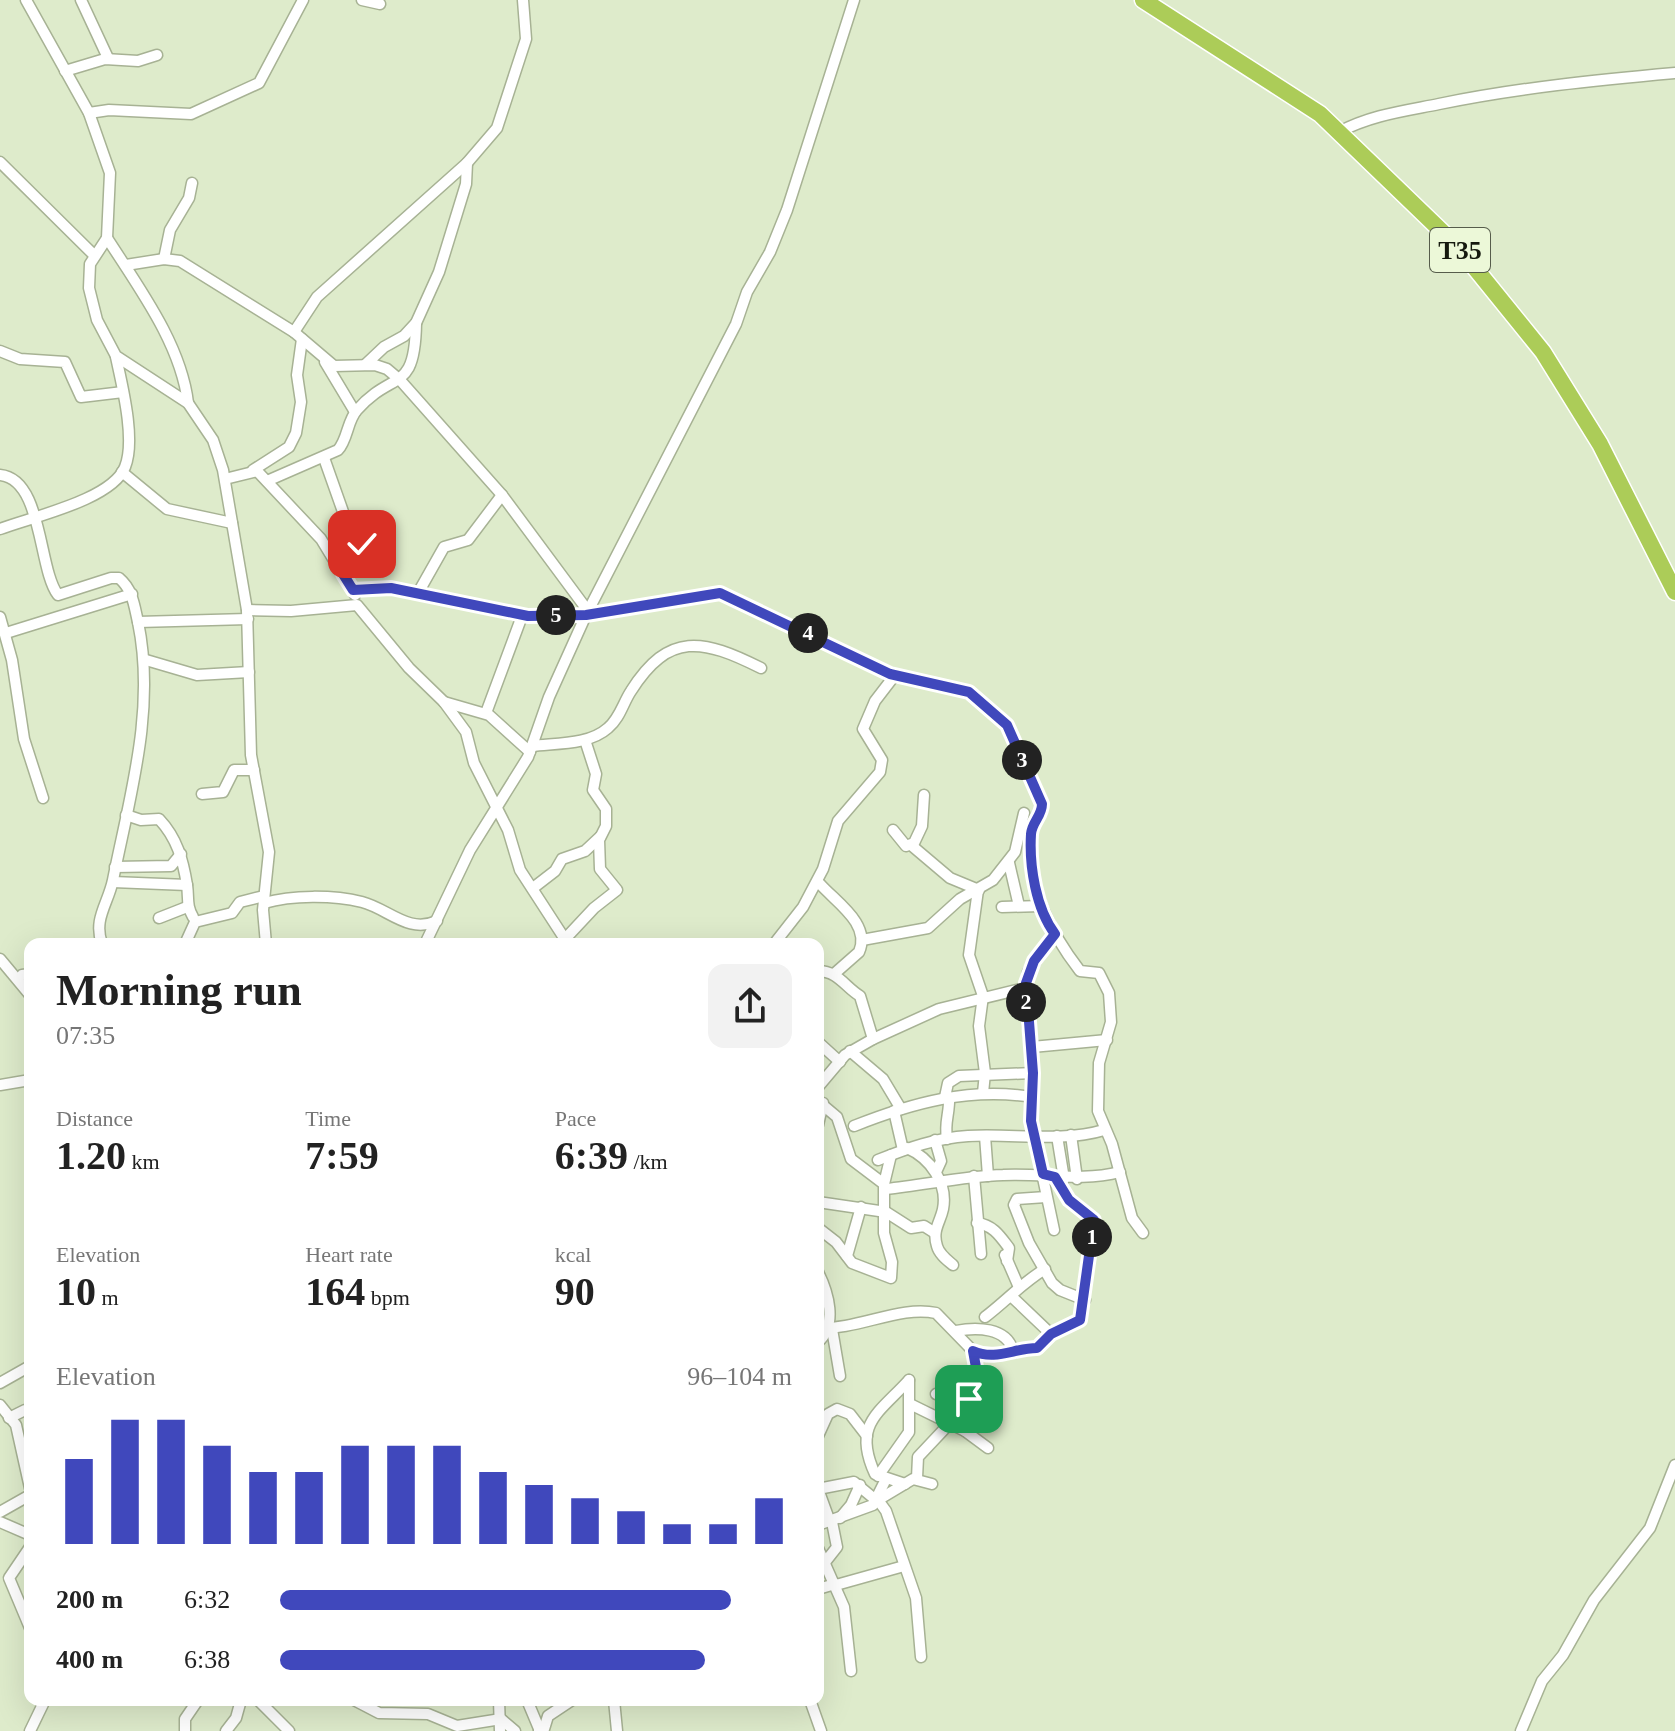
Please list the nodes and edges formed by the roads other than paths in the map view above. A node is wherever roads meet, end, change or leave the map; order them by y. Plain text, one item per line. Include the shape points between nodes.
1 (26, 0) edge
2 (81, 0) edge
3 (303, 0) edge
4 (362, 0) edge
5 (523, 0) edge
6 (854, 0) edge
7 (1143, 0) edge
8 (380, 4) dead end
9 (157, 55) dead end
10 (108, 58) junction
11 (65, 71) junction
12 (1675, 73) edge
13 (89, 113) junction
14 (1339, 132) junction
15 (0, 162) edge
16 (467, 163) junction
17 (192, 183) dead end
18 (107, 238) junction
19 (94, 255) junction
20 (164, 259) junction
21 (126, 265) junction
22 (416, 323) junction
23 (298, 336) junction
24 (0, 351) edge
25 (116, 356) junction
26 (321, 356) junction
27 (366, 364) junction
28 (400, 380) junction
29 (123, 392) junction
30 (188, 403) junction
31 (355, 412) junction
32 (324, 458) junction
33 (253, 470) junction
34 (122, 472) junction
35 (0, 475) edge
36 (225, 479) junction
37 (267, 481) junction
38 (502, 495) junction
39 (35, 515) junction
40 (232, 523) junction
41 (0, 529) edge
42 (343, 574) junction
43 (353, 590) junction
44 (1675, 592) edge
45 (418, 593) junction
46 (132, 594) junction
47 (357, 605) junction
48 (587, 613) junction
49 (248, 614) junction
50 (522, 616) junction
51 (0, 617) edge
52 (138, 622) junction
53 (6, 633) junction
54 (12, 660) junction
55 (146, 660) junction
56 (0, 665) edge
57 (761, 668) dead end
58 (249, 672) junction
59 (895, 675) junction
60 (444, 702) junction
61 (486, 713) junction
62 (585, 740) junction
63 (531, 749) junction
64 (254, 770) junction
65 (202, 794) dead end
66 (924, 795) dead end
67 (43, 798) dead end
68 (496, 807) junction
69 (1024, 813) dead end
70 (126, 815) junction
71 (893, 830) dead end
72 (600, 837) junction
73 (911, 845) junction
74 (181, 854) junction
75 (1009, 863) junction
76 (115, 867) junction
77 (993, 880) junction
78 (113, 882) junction
79 (1014, 883) junction
80 (820, 884) dead end
81 (187, 885) junction
82 (533, 888) junction
83 (979, 890) junction
84 (264, 899) junction
85 (1019, 906) junction
86 (1041, 906) junction
87 (1002, 907) dead end
88 (159, 918) dead end
89 (437, 921) junction
90 (1055, 934) junction
91 (101, 938) edge
92 (188, 938) edge
93 (266, 938) edge
94 (428, 938) edge
95 (564, 938) edge
96 (569, 938) edge
97 (779, 938) edge
98 (862, 940) junction
99 (0, 959) edge
100 (824, 972) edge
101 (834, 974) junction
102 (24, 988) edge
103 (1025, 988) junction
104 (983, 996) junction
105 (873, 1039) junction
106 (1107, 1040) junction
107 (824, 1047) edge
108 (1032, 1047) junction
109 (850, 1051) junction
110 (840, 1062) junction
111 (985, 1073) junction
112 (1033, 1073) junction
113 (824, 1080) edge
114 (24, 1081) edge
115 (0, 1085) edge
116 (983, 1093) junction
117 (947, 1097) junction
118 (1032, 1097) junction
119 (824, 1105) edge
120 (897, 1110) junction
121 (854, 1126) dead end
122 (1104, 1130) junction
123 (1071, 1135) junction
124 (985, 1136) junction
125 (1034, 1136) junction
126 (1057, 1136) junction
127 (941, 1140) junction
128 (911, 1150) junction
129 (891, 1155) junction
130 (878, 1160) dead end
131 (1120, 1172) junction
132 (1043, 1174) junction
133 (974, 1176) junction
134 (988, 1176) junction
135 (938, 1177) junction
136 (1059, 1178) junction
137 (1077, 1179) junction
138 (885, 1186) junction
139 (1046, 1197) junction
140 (824, 1203) edge
141 (861, 1207) junction
142 (886, 1212) junction
143 (977, 1223) junction
144 (1054, 1230) dead end
145 (935, 1233) junction
146 (1143, 1233) dead end
147 (824, 1234) edge
148 (1003, 1249) dead end
149 (981, 1254) dead end
150 (847, 1256) junction
151 (1007, 1261) junction
152 (953, 1265) dead end
153 (1045, 1269) junction
154 (824, 1284) edge
155 (1018, 1285) junction
156 (1011, 1296) junction
157 (1085, 1300) junction
158 (985, 1317) dead end
159 (826, 1329) edge
160 (978, 1330) junction
161 (956, 1331) junction
162 (1051, 1334) junction
163 (973, 1350) junction
164 (1013, 1351) junction
165 (24, 1369) edge
166 (840, 1376) dead end
167 (0, 1383) edge
168 (936, 1394) dead end
169 (975, 1401) junction
170 (0, 1405) edge
171 (912, 1405) junction
172 (24, 1410) edge
173 (853, 1417) junction
174 (872, 1417) junction
175 (9, 1418) junction
176 (950, 1423) junction
177 (824, 1425) edge
178 (965, 1431) junction
179 (867, 1436) junction
180 (988, 1448) dead end
181 (24, 1461) edge
182 (1675, 1465) edge
183 (882, 1478) junction
184 (917, 1478) junction
185 (905, 1484) junction
186 (932, 1484) dead end
187 (860, 1485) junction
188 (824, 1488) edge
189 (24, 1498) edge
190 (878, 1500) junction
191 (0, 1512) edge
192 (0, 1522) edge
193 (830, 1522) edge
194 (24, 1532) edge
195 (24, 1556) edge
196 (824, 1558) edge
197 (826, 1561) junction
198 (904, 1566) junction
199 (0, 1573) edge
200 (10, 1582) junction
201 (835, 1584) junction
202 (824, 1587) edge
203 (24, 1614) edge
204 (921, 1657) dead end
205 (851, 1671) dead end
206 (42, 1706) edge
207 (194, 1706) edge
208 (239, 1706) edge
209 (264, 1706) edge
210 (366, 1706) edge
211 (500, 1706) edge
212 (529, 1706) edge
213 (562, 1706) edge
214 (615, 1706) edge
215 (812, 1706) edge
216 (506, 1728) edge
217 (30, 1731) edge
218 (185, 1731) edge
219 (226, 1731) edge
220 (289, 1731) edge
221 (539, 1731) edge
222 (617, 1731) edge
223 (821, 1731) edge
224 (1521, 1731) edge

1 - 11 street
2 - 10 street
3 - 13 street via 259,83 191,114
4 - 8 street
5 - 16 street via 527,34 504,112
6 - 48 street via 776,241
7 - 14 highway, T35 via 1320,114
9 - 10 street via 138,61
10 - 11 street
11 - 13 street
12 - 14 street via 1572,82 1454,101 1378,116
13 - 18 street via 110,173
14 - 44 highway, T35 via 1458,247 1543,352 1600,444
15 - 19 street
16 - 22 street via 466,184 439,272
16 - 23 street via 317,297
17 - 20 street via 170,230
18 - 19 street
18 - 21 street
19 - 25 street via 89,288 97,320
20 - 21 street
20 - 23 street via 186,264
21 - 30 street via 181,367
22 - 27 street
22 - 28 street via 416,357
23 - 26 street
23 - 33 street via 301,402 296,433 289,447
24 - 29 street via 20,359 65,362 81,397
25 - 29 street
25 - 30 street
26 - 27 street via 338,367
26 - 31 street
27 - 28 street via 387,369
28 - 31 street
28 - 38 street
29 - 34 street via 127,458
30 - 36 street via 213,440
31 - 32 street via 342,445
32 - 37 street
32 - 42 street via 347,523 363,546
33 - 36 street
33 - 37 street
34 - 39 street via 87,499
34 - 40 street via 167,509
35 - 39 street via 14,480
36 - 40 street
37 - 42 street via 310,526
38 - 45 street via 467,541 444,547
38 - 48 street
39 - 41 street
39 - 46 street via 58,595 111,578 119,578
40 - 49 street
42 - 43 street
43 - 45 street
43 - 47 street
45 - 50 street
46 - 52 street
46 - 53 street
47 - 49 street
47 - 60 street
48 - 50 street
48 - 59 street via 720,593
48 - 63 street
49 - 52 street
49 - 58 street
50 - 61 street
51 - 53 street
52 - 55 street
53 - 54 street
54 - 56 street
54 - 67 street via 21,726
55 - 58 street via 197,675
55 - 70 street via 143,719
57 - 62 street via 699,646 670,648 643,673 607,729
58 - 64 street
59 - 86 street via 969,692 1007,725 1042,804 1031,833
59 - 97 street via 863,729 882,760 880,772 838,821 823,869
60 - 61 street
60 - 68 street via 466,732 478,774
61 - 63 street
62 - 63 street
62 - 72 street via 596,774 593,790 606,809
63 - 68 street
64 - 65 street via 234,770 223,792
64 - 84 street via 268,836
66 - 73 street via 921,831
68 - 82 street
68 - 89 street
69 - 75 street
70 - 74 street via 159,819
70 - 76 street
71 - 73 street via 902,843
72 - 82 street via 586,850 562,859
72 - 96 street via 602,872 617,890
73 - 83 street via 950,878
74 - 76 street via 171,866
74 - 81 street
75 - 77 street
75 - 79 street
76 - 78 street
77 - 79 street via 1005,877
77 - 83 street
78 - 81 street
78 - 91 street via 98,920
79 - 85 street
80 - 98 street via 857,922
81 - 88 street via 190,912
82 - 95 street
83 - 98 street via 924,929
83 - 104 street via 969,955
84 - 89 street via 339,899 369,905 404,923
84 - 92 street via 240,902 232,913 195,922
84 - 93 street
85 - 86 street
85 - 87 street
86 - 90 street
89 - 94 street
90 - 103 street via 1034,961
90 - 106 street via 1080,971 1104,978 1110,1001
98 - 101 street via 859,952
99 - 102 street
100 - 101 street
101 - 105 street via 860,996
103 - 104 street
103 - 108 street
104 - 105 street
104 - 111 street via 979,1026
105 - 109 street
106 - 108 street
106 - 122 street via 1097,1084
107 - 110 street
108 - 112 street
109 - 110 street
109 - 120 street via 883,1079
110 - 113 street
111 - 112 street
111 - 116 street
111 - 117 street via 952,1079
112 - 118 street
114 - 115 street
116 - 117 street
116 - 118 street
117 - 120 street
117 - 127 street
118 - 125 street
119 - 138 street via 837,1117 851,1159
120 - 121 street
120 - 128 street
122 - 123 street
122 - 131 street
123 - 126 street
123 - 137 street
124 - 125 street
124 - 127 street
124 - 134 street
125 - 126 street
125 - 132 street
126 - 136 street
127 - 128 street
127 - 135 street
128 - 129 street
128 - 135 street
129 - 130 street
129 - 138 street
131 - 137 street
131 - 146 street via 1132,1218
132 - 134 street
132 - 136 street
132 - 139 street
133 - 134 street
133 - 135 street
133 - 143 street
135 - 138 street
135 - 145 street via 943,1205
136 - 137 street
136 - 157 street via 1069,1200 1094,1220
138 - 142 street
139 - 144 street
139 - 153 street via 1022,1198 1014,1205
140 - 141 street
141 - 142 street
141 - 150 street
142 - 145 street via 911,1228 924,1226
142 - 150 street via 891,1278 855,1265
143 - 149 street
143 - 151 street via 999,1235 1009,1248
145 - 152 street via 939,1252
147 - 150 street
148 - 151 street
151 - 155 street
153 - 155 street
153 - 157 street via 1060,1290
154 - 159 street
155 - 156 street
156 - 158 street
156 - 162 street
157 - 162 street via 1080,1320
159 - 161 street via 930,1312
159 - 166 street
160 - 161 street
160 - 163 street
160 - 164 street via 1001,1335
161 - 163 street
162 - 164 street via 1037,1348
163 - 164 street via 995,1356
163 - 169 street via 980,1389
165 - 167 street
168 - 169 street
169 - 178 street via 976,1417
170 - 175 street
171 - 174 street via 909,1380
171 - 176 street
171 - 183 street via 909,1432
172 - 175 street
173 - 174 street
173 - 177 street via 842,1409 832,1411
173 - 179 street
174 - 179 street
175 - 181 street via 16,1425
176 - 178 street
176 - 184 street via 918,1457
178 - 180 street
179 - 183 street via 871,1465
182 - 224 street via 1650,1528 1582,1617 1563,1655 1542,1681
183 - 185 street
183 - 190 street
184 - 185 street
184 - 186 street
185 - 190 street
187 - 188 street
187 - 190 street
187 - 193 street via 851,1505
189 - 191 street
190 - 193 street
190 - 198 street
192 - 194 street
193 - 197 street via 837,1547
195 - 200 street
196 - 197 street
197 - 201 street
198 - 201 street
198 - 204 street via 916,1598
199 - 200 street
200 - 203 street
201 - 202 street
201 - 205 street via 844,1607
206 - 217 street
207 - 218 street via 185,1719
208 - 219 street
209 - 220 street
210 - 216 street via 379,1713 431,1715 462,1726
211 - 216 street
212 - 221 street
213 - 221 street
214 - 222 street
215 - 223 street

